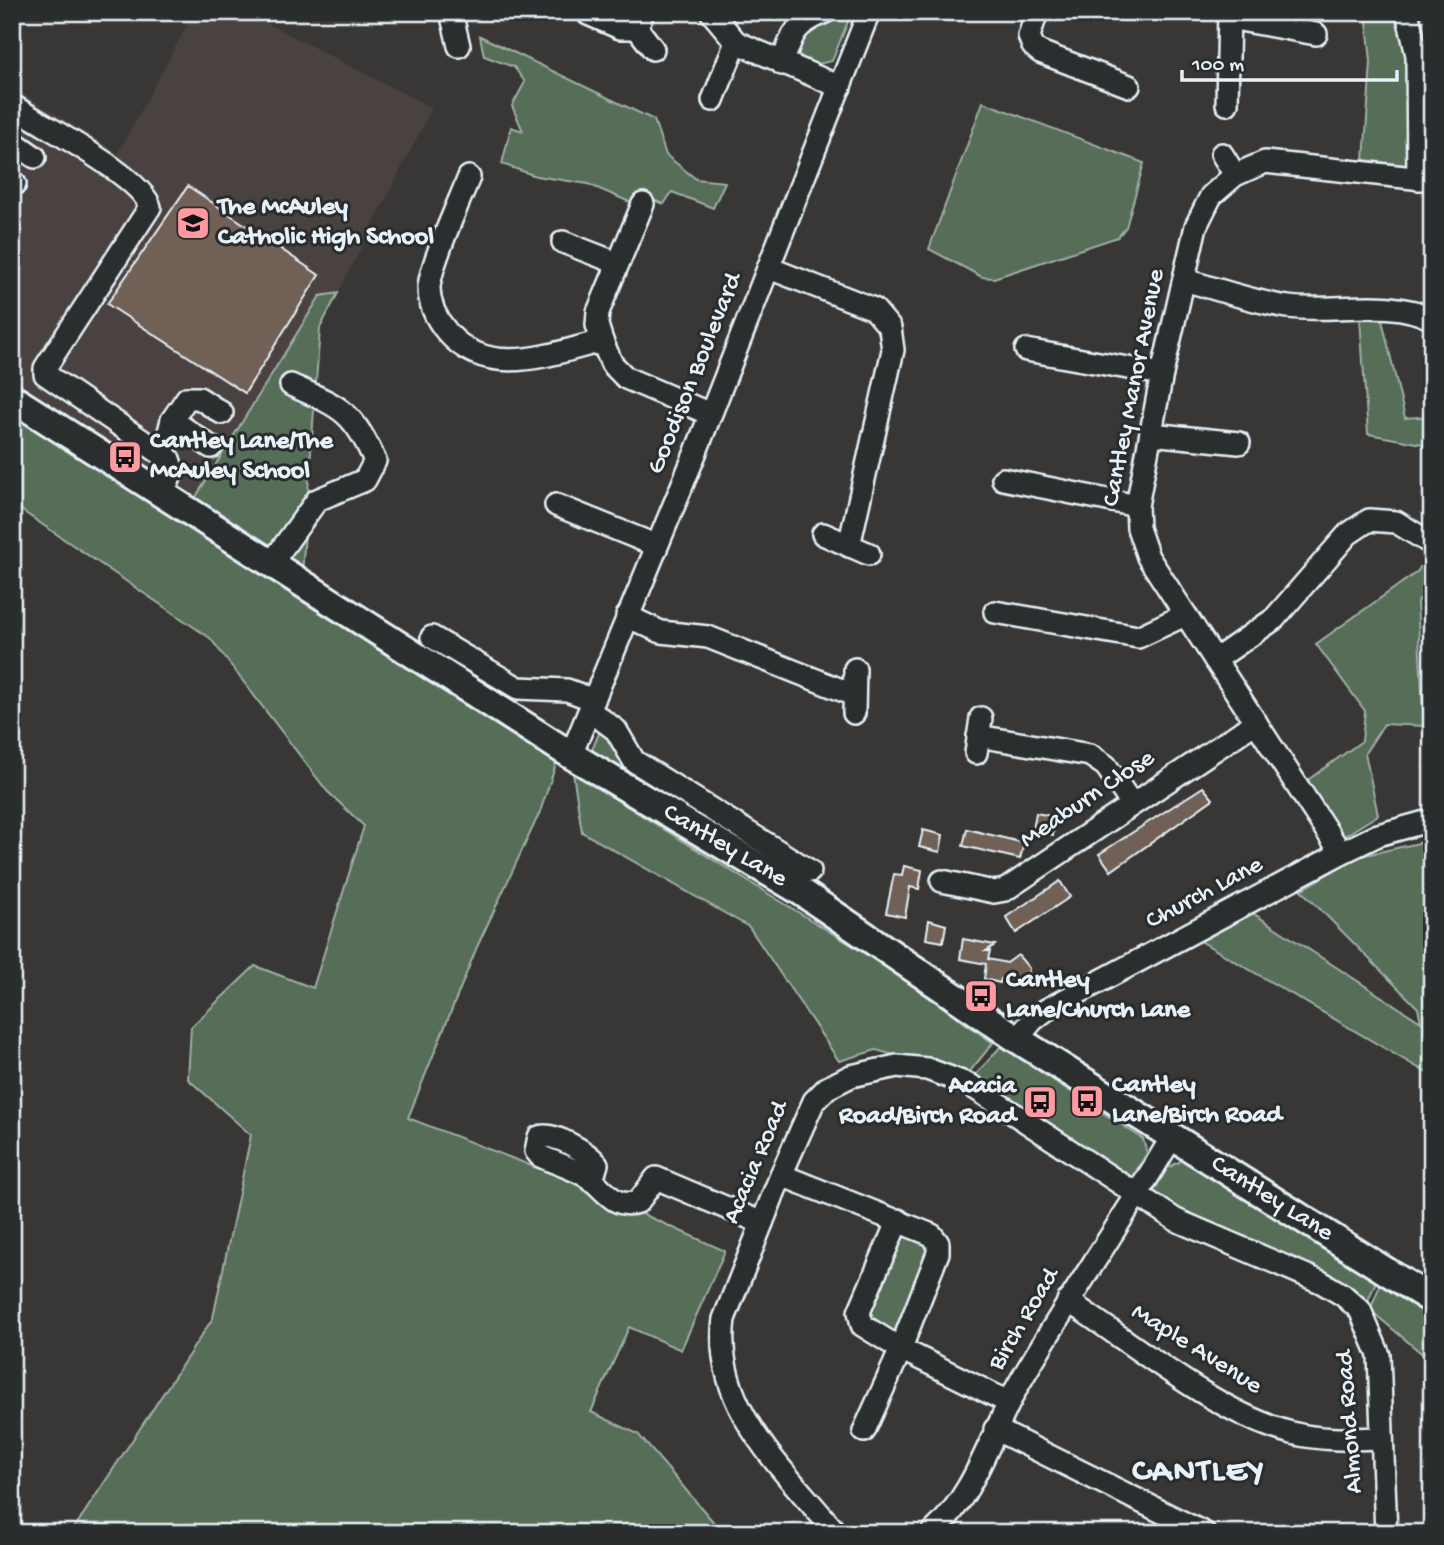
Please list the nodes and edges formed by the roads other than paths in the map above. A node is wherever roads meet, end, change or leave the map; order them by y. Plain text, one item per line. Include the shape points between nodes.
1 (451, 12) edge
2 (711, 12) edge
3 (825, 12) edge
4 (869, 12) edge
5 (1037, 12) edge
6 (1407, 12) edge
7 (588, 14) dead end
8 (1229, 15) edge
9 (640, 20) edge
10 (1316, 34) dead end
11 (736, 42) junction
12 (459, 46) dead end
13 (653, 50) dead end
14 (782, 64) junction
15 (1129, 86) dead end
16 (840, 87) junction
17 (713, 100) dead end
18 (1227, 104) dead end
19 (19, 110) edge
20 (12, 139) edge
21 (1222, 154) dead end
22 (35, 157) dead end
23 (1235, 175) junction
24 (469, 177) dead end
25 (1425, 179) edge
26 (643, 204) dead end
27 (563, 242) dead end
28 (617, 263) junction
29 (769, 268) junction
30 (1184, 280) junction
31 (1432, 319) edge
32 (601, 341) junction
33 (1026, 350) dead end
34 (1161, 374) junction
35 (291, 385) dead end
36 (12, 398) edge
37 (94, 409) junction
38 (222, 414) dead end
39 (710, 414) junction
40 (172, 420) junction
41 (1151, 434) junction
42 (77, 440) junction
43 (1239, 443) dead end
44 (211, 447) dead end
45 (163, 455) junction
46 (1003, 479) dead end
47 (162, 495) junction
48 (556, 505) dead end
49 (1137, 506) junction
50 (823, 534) dead end
51 (1432, 544) edge
52 (655, 545) junction
53 (849, 545) junction
54 (869, 555) dead end
55 (271, 564) junction
56 (995, 611) dead end
57 (1185, 615) junction
58 (626, 617) junction
59 (432, 637) dead end
60 (1214, 660) junction
61 (855, 669) dead end
62 (592, 706) junction
63 (1256, 722) junction
64 (978, 736) dead end
65 (571, 755) junction
66 (1131, 803) junction
67 (1432, 820) edge
68 (1341, 853) junction
69 (810, 871) dead end
70 (942, 881) dead end
71 (1017, 1039) junction
72 (1172, 1138) junction
73 (781, 1175) junction
74 (592, 1181) dead end
75 (1138, 1195) junction
76 (898, 1220) junction
77 (762, 1223) junction
78 (1432, 1300) edge
79 (1068, 1301) junction
80 (899, 1348) junction
81 (1009, 1402) junction
82 (995, 1429) junction
83 (864, 1431) dead end
84 (1382, 1438) junction
85 (836, 1533) edge
86 (932, 1533) edge
87 (1205, 1533) edge
88 (1386, 1533) edge

1 - 12 street
2 - 11 street
3 - 14 street via 793,32
4 - 16 street, Goodison Boulevard
5 - 15 street via 1029,36 1040,52
6 - 25 street via 1417,55
7 - 9 street via 620,28
8 - 10 street
8 - 18 street
9 - 13 street
11 - 14 street
11 - 17 street
14 - 16 street
16 - 29 street, Goodison Boulevard
19 - 20 street
19 - 37 street via 130,179 150,207 46,368 47,378
20 - 22 street
21 - 23 street
23 - 25 street, Cantley Manor Avenue via 1265,162 1282,162
23 - 30 street, Cantley Manor Avenue via 1200,211
24 - 32 street via 429,287 437,319 449,334 485,358 505,361
26 - 28 street
27 - 28 street
28 - 32 street via 598,312
29 - 39 street, Goodison Boulevard
29 - 53 street via 874,309 890,328 893,350
30 - 31 street via 1286,307 1351,306
30 - 34 street, Cantley Manor Avenue
32 - 39 street via 612,364 626,378
33 - 34 street
34 - 41 street, Cantley Manor Avenue
35 - 55 street via 352,417 374,461 366,480 317,500
36 - 42 main road, Cantley Lane
37 - 42 street
37 - 45 street
38 - 40 street via 193,396
39 - 52 street, Goodison Boulevard
40 - 44 street
40 - 45 street
41 - 43 street
41 - 49 street, Cantley Manor Avenue
42 - 47 main road, Cantley Lane
45 - 47 street via 173,471
46 - 49 street
47 - 55 main road, Cantley Lane
48 - 52 street
49 - 57 street, Cantley Manor Avenue via 1142,545
50 - 53 street
51 - 60 street via 1396,522 1369,520 1348,534 1274,619
52 - 58 street, Goodison Boulevard
53 - 54 street
55 - 65 main road, Cantley Lane
56 - 57 street via 1138,637
57 - 60 street, Cantley Manor Avenue
58 - 61 street via 661,632 708,637 854,704
58 - 62 street, Goodison Boulevard
59 - 62 street, Cantley Lane via 518,688 567,690
60 - 63 street, Cantley Manor Avenue
62 - 65 street, Goodison Boulevard
62 - 69 street, Cantley Lane via 616,730 634,761
63 - 66 street, Meaburn Close
63 - 68 street, Cantley Manor Avenue
64 - 66 street via 1090,755 1106,766
65 - 71 main road, Cantley Lane via 800,891
66 - 70 street, Meaburn Close via 1005,890 993,892
67 - 68 street, Church Lane via 1378,835
68 - 71 street, Church Lane via 1046,1010
71 - 72 main road, Cantley Lane
72 - 75 street, Birch Road
72 - 78 main road, Cantley Lane
73 - 75 street, Acacia Road via 806,1115 827,1088 869,1069 897,1066 927,1069 970,1085
73 - 76 street
73 - 77 street, Acacia Road
74 - 77 street via 610,1199 633,1204 656,1178
75 - 79 street, Birch Road
75 - 84 street, Almond Road via 1176,1220 1321,1282 1360,1310 1379,1355
76 - 80 street via 859,1318 869,1331
76 - 80 street via 932,1235 938,1253
77 - 85 street, Acacia Road via 724,1319 724,1365 731,1394 745,1419
79 - 81 street, Birch Road
79 - 84 street, Maple Avenue via 1254,1420 1312,1437
80 - 81 street
80 - 83 street
81 - 82 street, Birch Road
82 - 86 street, Birch Road via 967,1489
82 - 87 street
84 - 88 street, Almond Road

